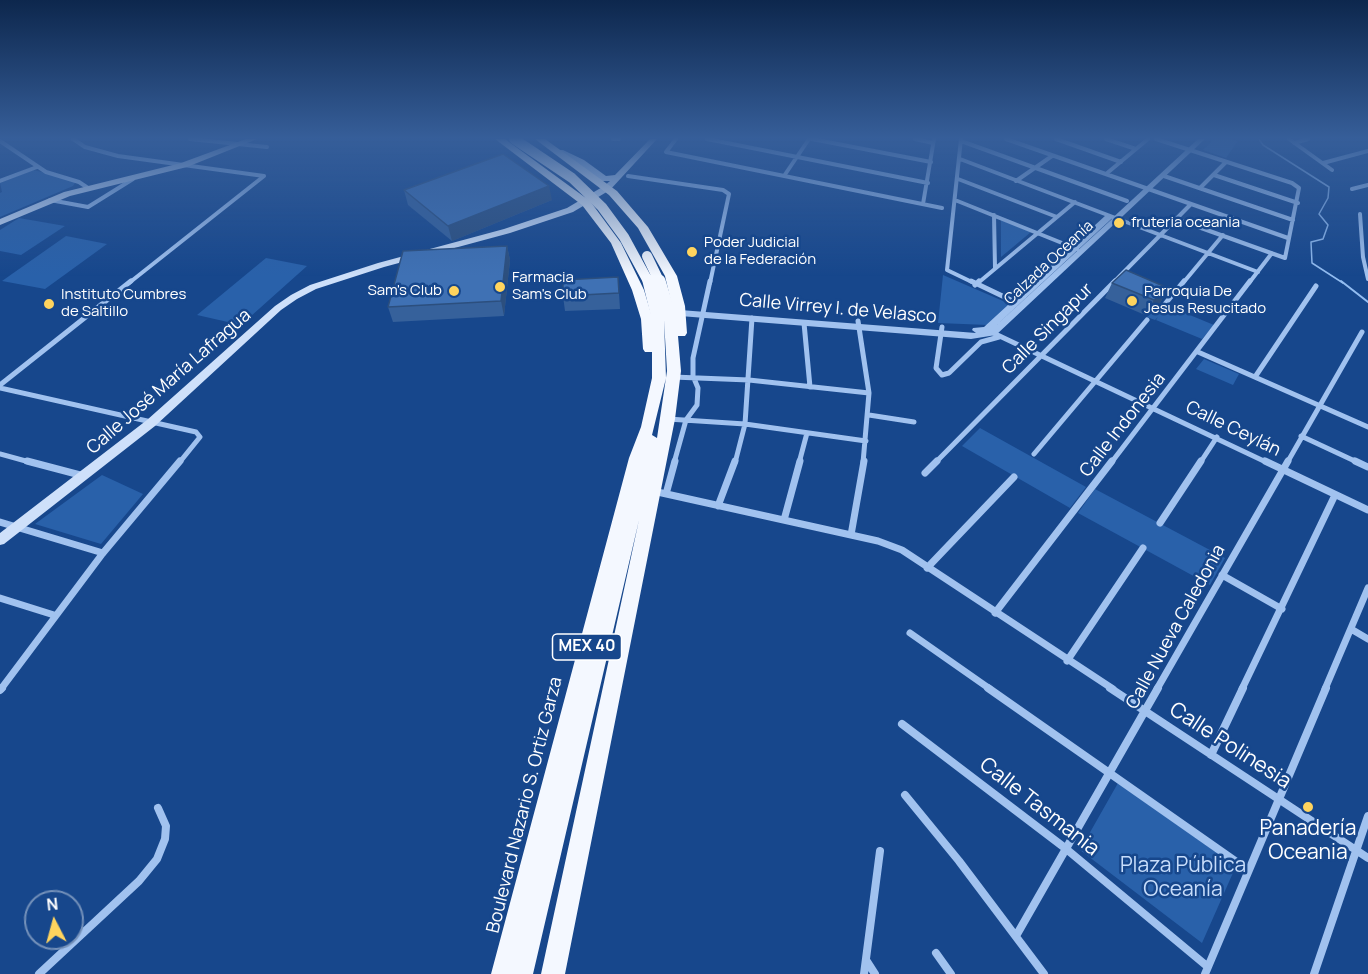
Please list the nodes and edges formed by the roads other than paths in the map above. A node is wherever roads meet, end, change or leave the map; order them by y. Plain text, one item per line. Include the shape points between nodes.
1 (83, 184) edge
2 (106, 184) edge
3 (124, 184) edge
4 (253, 184) edge
5 (564, 184) edge
6 (579, 184) edge
7 (589, 184) edge
8 (590, 184) edge
9 (602, 184) edge
10 (616, 184) edge
11 (681, 184) edge
12 (826, 184) edge
13 (928, 184) edge
14 (957, 184) edge
15 (972, 184) edge
16 (1026, 184) edge
17 (1080, 184) edge
18 (1136, 184) edge
19 (1150, 184) edge
20 (1151, 184) edge
21 (1189, 184) edge
22 (1204, 184) edge
23 (1242, 184) edge
24 (1295, 184) edge
25 (1368, 185) edge
26 (88, 188) junction
27 (1146, 188) junction
28 (1200, 188) junction
29 (1352, 189) dead end
30 (572, 190) junction
31 (610, 190) junction
32 (50, 200) junction
33 (955, 200) junction
34 (1127, 201) junction
35 (1075, 202) junction
36 (1298, 203) junction
37 (923, 204) junction
38 (1191, 204) junction
39 (942, 208) dead end
40 (590, 209) junction
41 (632, 212) junction
42 (1360, 214) dead end
43 (994, 215) junction
44 (1057, 217) junction
45 (1114, 218) junction
46 (1176, 219) junction
47 (1293, 220) junction
48 (0, 222) edge
49 (1368, 225) edge
50 (1362, 226) junction
51 (531, 230) junction
52 (507, 231) junction
53 (1038, 232) junction
54 (1160, 235) junction
55 (1223, 236) junction
56 (1288, 238) junction
57 (1074, 248) junction
58 (1083, 251) junction
59 (1208, 253) junction
60 (1272, 253) junction
61 (995, 268) junction
62 (370, 269) junction
63 (1367, 271) edge
64 (1258, 272) junction
65 (1368, 279) edge
66 (975, 285) junction
67 (1316, 286) dead end
68 (1015, 302) junction
69 (1165, 304) dead end
70 (705, 312) junction
71 (672, 314) junction
72 (752, 318) junction
73 (1147, 320) dead end
74 (804, 322) junction
75 (858, 324) junction
76 (942, 331) junction
77 (1362, 332) dead end
78 (993, 333) junction
79 (1198, 352) junction
80 (1042, 355) junction
81 (668, 375) junction
82 (693, 376) junction
83 (1255, 377) junction
84 (749, 380) junction
85 (1098, 381) junction
86 (0, 387) edge
87 (810, 387) junction
88 (869, 393) junction
89 (1318, 405) junction
90 (1154, 408) junction
91 (869, 415) junction
92 (677, 419) junction
93 (914, 422) dead end
94 (151, 423) junction
95 (745, 424) junction
96 (1368, 426) edge
97 (807, 433) junction
98 (1301, 436) junction
99 (1217, 437) junction
100 (866, 441) junction
101 (0, 454) edge
102 (1034, 454) dead end
103 (636, 458) junction
104 (1368, 466) edge
105 (1281, 469) junction
106 (925, 473) dead end
107 (85, 476) junction
108 (1014, 477) dead end
109 (659, 492) junction
110 (1335, 495) junction
111 (718, 506) junction
112 (1368, 510) edge
113 (784, 520) junction
114 (0, 522) edge
115 (1160, 523) dead end
116 (19, 527) junction
117 (851, 535) junction
118 (0, 540) edge
119 (1143, 548) dead end
120 (103, 553) junction
121 (927, 568) junction
122 (1222, 575) junction
123 (1368, 588) edge
124 (0, 598) edge
125 (1282, 609) junction
126 (995, 613) junction
127 (54, 615) junction
128 (1351, 630) junction
129 (910, 633) dead end
130 (1368, 639) edge
131 (1067, 661) junction
132 (0, 690) edge
133 (1145, 712) junction
134 (902, 724) dead end
135 (1211, 755) junction
136 (1110, 771) junction
137 (905, 795) dead end
138 (1278, 800) junction
139 (158, 808) dead end
140 (1368, 816) edge
141 (1065, 848) junction
142 (1357, 850) junction
143 (880, 851) dead end
144 (1368, 858) edge
145 (1248, 870) junction
146 (1016, 936) junction
147 (936, 953) dead end
148 (866, 960) junction
149 (1206, 970) edge
150 (39, 974) edge
151 (503, 974) edge
152 (521, 974) edge
153 (552, 974) edge
154 (864, 974) edge
155 (875, 974) edge
156 (951, 974) edge
157 (1044, 974) edge
158 (1314, 974) edge

1 - 26 street
2 - 26 main road
3 - 32 street via 88,207
4 - 86 street
5 - 30 highway
6 - 71 highway, Boulevard Nazario S. Ortiz Garza / MEX 40, bridge via 624,237 654,295
7 - 71 highway, Boulevard Nazario S. Ortiz Garza / MEX 40, bridge via 620,214 635,236 657,274
8 - 30 highway
9 - 31 highway
10 - 31 main road
11 - 70 street via 729,194
12 - 37 street
13 - 37 street
14 - 33 street
15 - 44 street
16 - 35 street
17 - 34 street
18 - 27 street
19 - 27 street, Calzada Oceanía
20 - 27 street, Calzada Oceanía
21 - 28 street
22 - 28 street
23 - 36 street
24 - 36 street via 1299,188
25 - 29 street
26 - 32 main road
27 - 34 street, Calzada Oceanía
27 - 38 street
27 - 45 street, Calzada Oceanía
28 - 47 street
30 - 40 highway
31 - 40 main road
31 - 41 highway
32 - 48 main road
33 - 43 street
33 - 66 street via 947,270
34 - 45 street, Calzada Oceanía
35 - 44 street
35 - 45 street
36 - 47 street
37 - 39 street
38 - 46 street, Calle Singapur
38 - 56 street
40 - 41 highway
40 - 51 main road, Calle José María Lafragua
40 - 52 main road, Calle José María Lafragua
40 - 103 highway via 628,264 647,319 650,371
41 - 71 highway via 671,276
42 - 50 street
43 - 53 street
43 - 61 street
44 - 53 street
45 - 54 street
45 - 57 street, Calzada Oceanía
45 - 58 street, Calzada Oceanía
46 - 54 street, Calle Singapur
46 - 55 street
47 - 56 street
49 - 50 street
50 - 63 street
51 - 52 main road
51 - 62 main road, Calle José María Lafragua
52 - 62 main road, Calle José María Lafragua
53 - 57 street
53 - 61 street
54 - 59 street
54 - 80 street, Calle Singapur
55 - 59 street
55 - 60 street
56 - 60 street via 1285,258
57 - 58 street
57 - 68 street, Calzada Oceanía
58 - 78 street, Calzada Oceanía
59 - 64 street
59 - 69 street
60 - 64 street, Calle Indonesia
61 - 66 street
62 - 94 main road, Calle José María Lafragua via 313,287 278,308
63 - 65 street
64 - 79 street, Calle Indonesia
66 - 68 street
67 - 83 street
68 - 78 street, Calzada Oceanía
70 - 71 street, Calle Virrey I. de Velasco
70 - 72 street, Calle Virrey I. de Velasco
70 - 75 street, Calle Virrey I. de Velasco
70 - 82 street via 693,358
71 - 81 highway, Boulevard Nazario S. Ortiz Garza / MEX 40
72 - 74 street, Calle Virrey I. de Velasco
72 - 84 street
73 - 85 street
74 - 75 street, Calle Virrey I. de Velasco
74 - 87 street
75 - 76 street, Calle Virrey I. de Velasco
75 - 88 street
76 - 78 street, Calle Virrey I. de Velasco via 976,336
76 - 78 street, Calzada Oceanía via 936,368 939,374 949,373
77 - 89 street, Calle Nueva Caledonia
78 - 80 street, Calle Ceylán
79 - 83 street
79 - 90 street, Calle Indonesia
80 - 85 street, Calle Ceylán
80 - 106 street, Calle Singapur
81 - 82 street
81 - 92 highway, Boulevard Nazario S. Ortiz Garza / MEX 40
81 - 103 highway, Boulevard Nazario S. Ortiz Garza / MEX 40
81 - 152 highway
82 - 84 street
82 - 92 street via 698,383 697,405
83 - 89 street
84 - 87 street
84 - 95 street
85 - 90 street, Calle Ceylán
85 - 102 street
86 - 94 street
87 - 88 street
88 - 91 street
89 - 96 street
89 - 98 street, Calle Nueva Caledonia
90 - 99 street, Calle Ceylán
90 - 126 street, Calle Indonesia
91 - 93 street
91 - 100 street
92 - 95 street
92 - 109 highway, Boulevard Nazario S. Ortiz Garza / MEX 40
94 - 107 main road, Calle José María Lafragua
94 - 120 street via 196,432 200,437
95 - 97 street
95 - 111 street via 739,452
97 - 100 street
97 - 113 street
98 - 104 street
98 - 105 street, Calle Nueva Caledonia
99 - 105 street, Calle Ceylán
99 - 115 street
100 - 117 street
101 - 107 street
103 - 151 highway, Boulevard Nazario S. Ortiz Garza / MEX 40
105 - 110 street, Calle Ceylán
105 - 122 street, Calle Nueva Caledonia
107 - 116 main road, Calle José María Lafragua
108 - 121 street
109 - 111 street, Calle Polinesia
109 - 153 highway, Boulevard Nazario S. Ortiz Garza / MEX 40
110 - 112 street, Calle Ceylán
110 - 125 street
111 - 113 street, Calle Polinesia
113 - 117 street, Calle Polinesia
114 - 116 street
116 - 118 main road, Calle José María Lafragua
116 - 120 street
117 - 121 street, Calle Polinesia via 891,545
119 - 131 street
120 - 127 street
121 - 126 street, Calle Polinesia
122 - 125 street
122 - 133 street, Calle Nueva Caledonia
123 - 128 street
124 - 127 street
125 - 135 street
126 - 131 street, Calle Polinesia
127 - 132 street
128 - 130 street
128 - 138 street
129 - 136 street
131 - 133 street, Calle Polinesia
133 - 135 street, Calle Polinesia
133 - 136 street, Calle Nueva Caledonia
134 - 141 street, Calle Tasmania
135 - 138 street, Calle Polinesia
136 - 141 street, Calle Nueva Caledonia
136 - 145 street
137 - 146 street
138 - 142 street, Calle Polinesia
138 - 145 street
139 - 150 street via 166,826 157,859 139,882
140 - 142 street
141 - 146 street, Calle Nueva Caledonia
141 - 149 street, Calle Tasmania
142 - 144 street, Calle Polinesia
142 - 158 street
143 - 148 street
145 - 149 street
146 - 157 street
147 - 156 street
148 - 154 street
148 - 155 street

